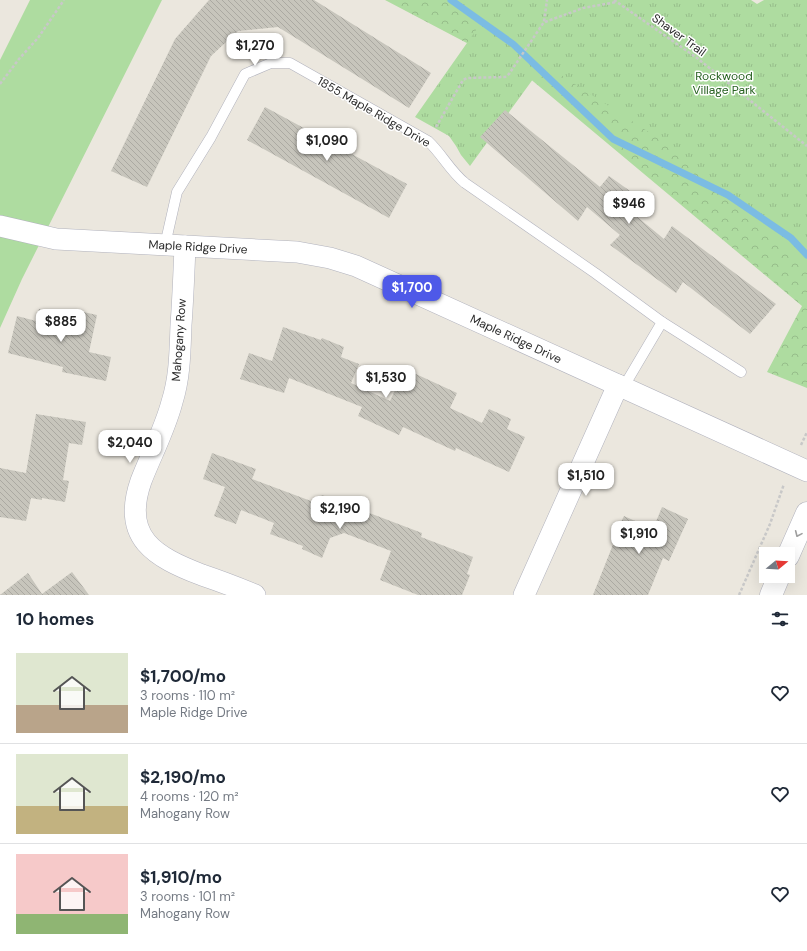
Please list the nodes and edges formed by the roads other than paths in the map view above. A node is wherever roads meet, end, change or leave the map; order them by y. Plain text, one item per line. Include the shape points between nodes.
1 (0, 226) edge
2 (175, 246) junction
3 (662, 322) junction
4 (741, 372) dead end
5 (620, 386) junction
6 (807, 471) edge
7 (807, 513) edge
8 (792, 547) edge
9 (776, 583) edge
10 (255, 595) edge
11 (524, 595) edge
12 (771, 595) edge

1 - 2 street, Maple Ridge Drive via 56,239
2 - 3 lane, 1855 Maple Ridge Drive via 177,192 245,74 271,63 290,63 428,141 461,180
2 - 5 street, Maple Ridge Drive via 297,252 356,266
2 - 10 street, Mahogany Row via 180,365 166,419 141,481 135,503 136,522 144,539 162,557
3 - 4 lane, 1855 Maple Ridge Drive
3 - 5 lane
5 - 6 street, Maple Ridge Drive
5 - 11 street
7 -> 8 street
9 - 12 street

